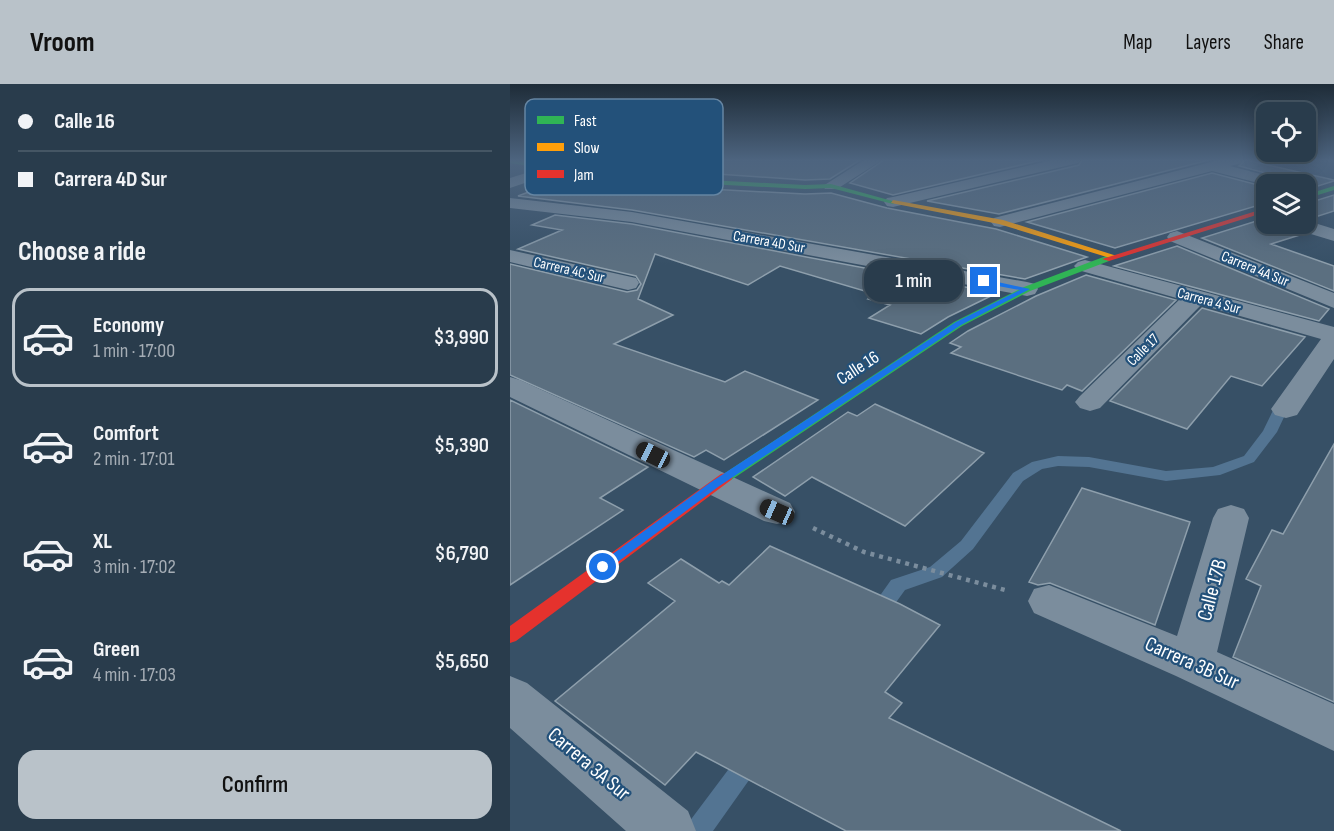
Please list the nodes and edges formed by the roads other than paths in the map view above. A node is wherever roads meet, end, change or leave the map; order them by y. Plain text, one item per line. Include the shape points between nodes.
1 (865, 195) edge
2 (924, 195) edge
3 (1105, 195) edge
4 (893, 202) junction
5 (510, 203) edge
6 (1256, 213) edge
7 (1000, 222) junction
8 (1316, 229) edge
9 (1334, 235) edge
10 (1177, 237) junction
11 (510, 256) edge
12 (1113, 256) junction
13 (1085, 266) junction
14 (628, 283) dead end
15 (1027, 289) junction
16 (1195, 298) junction
17 (1334, 301) edge
18 (1334, 337) edge
19 (510, 386) edge
20 (1090, 402) dead end
21 (1286, 409) dead end
22 (715, 484) junction
23 (777, 512) road end
24 (1232, 518) dead end
25 (1049, 601) road end
26 (510, 636) edge
27 (1192, 662) junction
28 (510, 698) edge
29 (1334, 728) edge
30 (668, 831) edge

1 - 4 street
2 - 4 street
3 - 7 street
4 - 7 street
5 - 15 street, Carrera 4D Sur via 632,217
6 - 10 street, Calle 16
7 - 12 street
8 - 9 street
10 - 12 street, Calle 16
10 - 17 street, Carrera 4A Sur
11 - 14 street, Carrera 4C Sur
12 - 13 street, Calle 16
13 - 15 street, Calle 16
13 - 16 street, Carrera 4 Sur
15 - 22 street, Calle 16 via 958,324
16 - 18 street, Carrera 4 Sur
16 - 20 street, Calle 17
18 - 21 street
19 - 22 street
22 - 23 street
22 - 26 street, Calle 16
24 - 27 street, Calle 17B
25 - 27 street, Carrera 3B Sur
27 - 29 street, Carrera 3B Sur
28 - 30 street, Carrera 3A Sur

